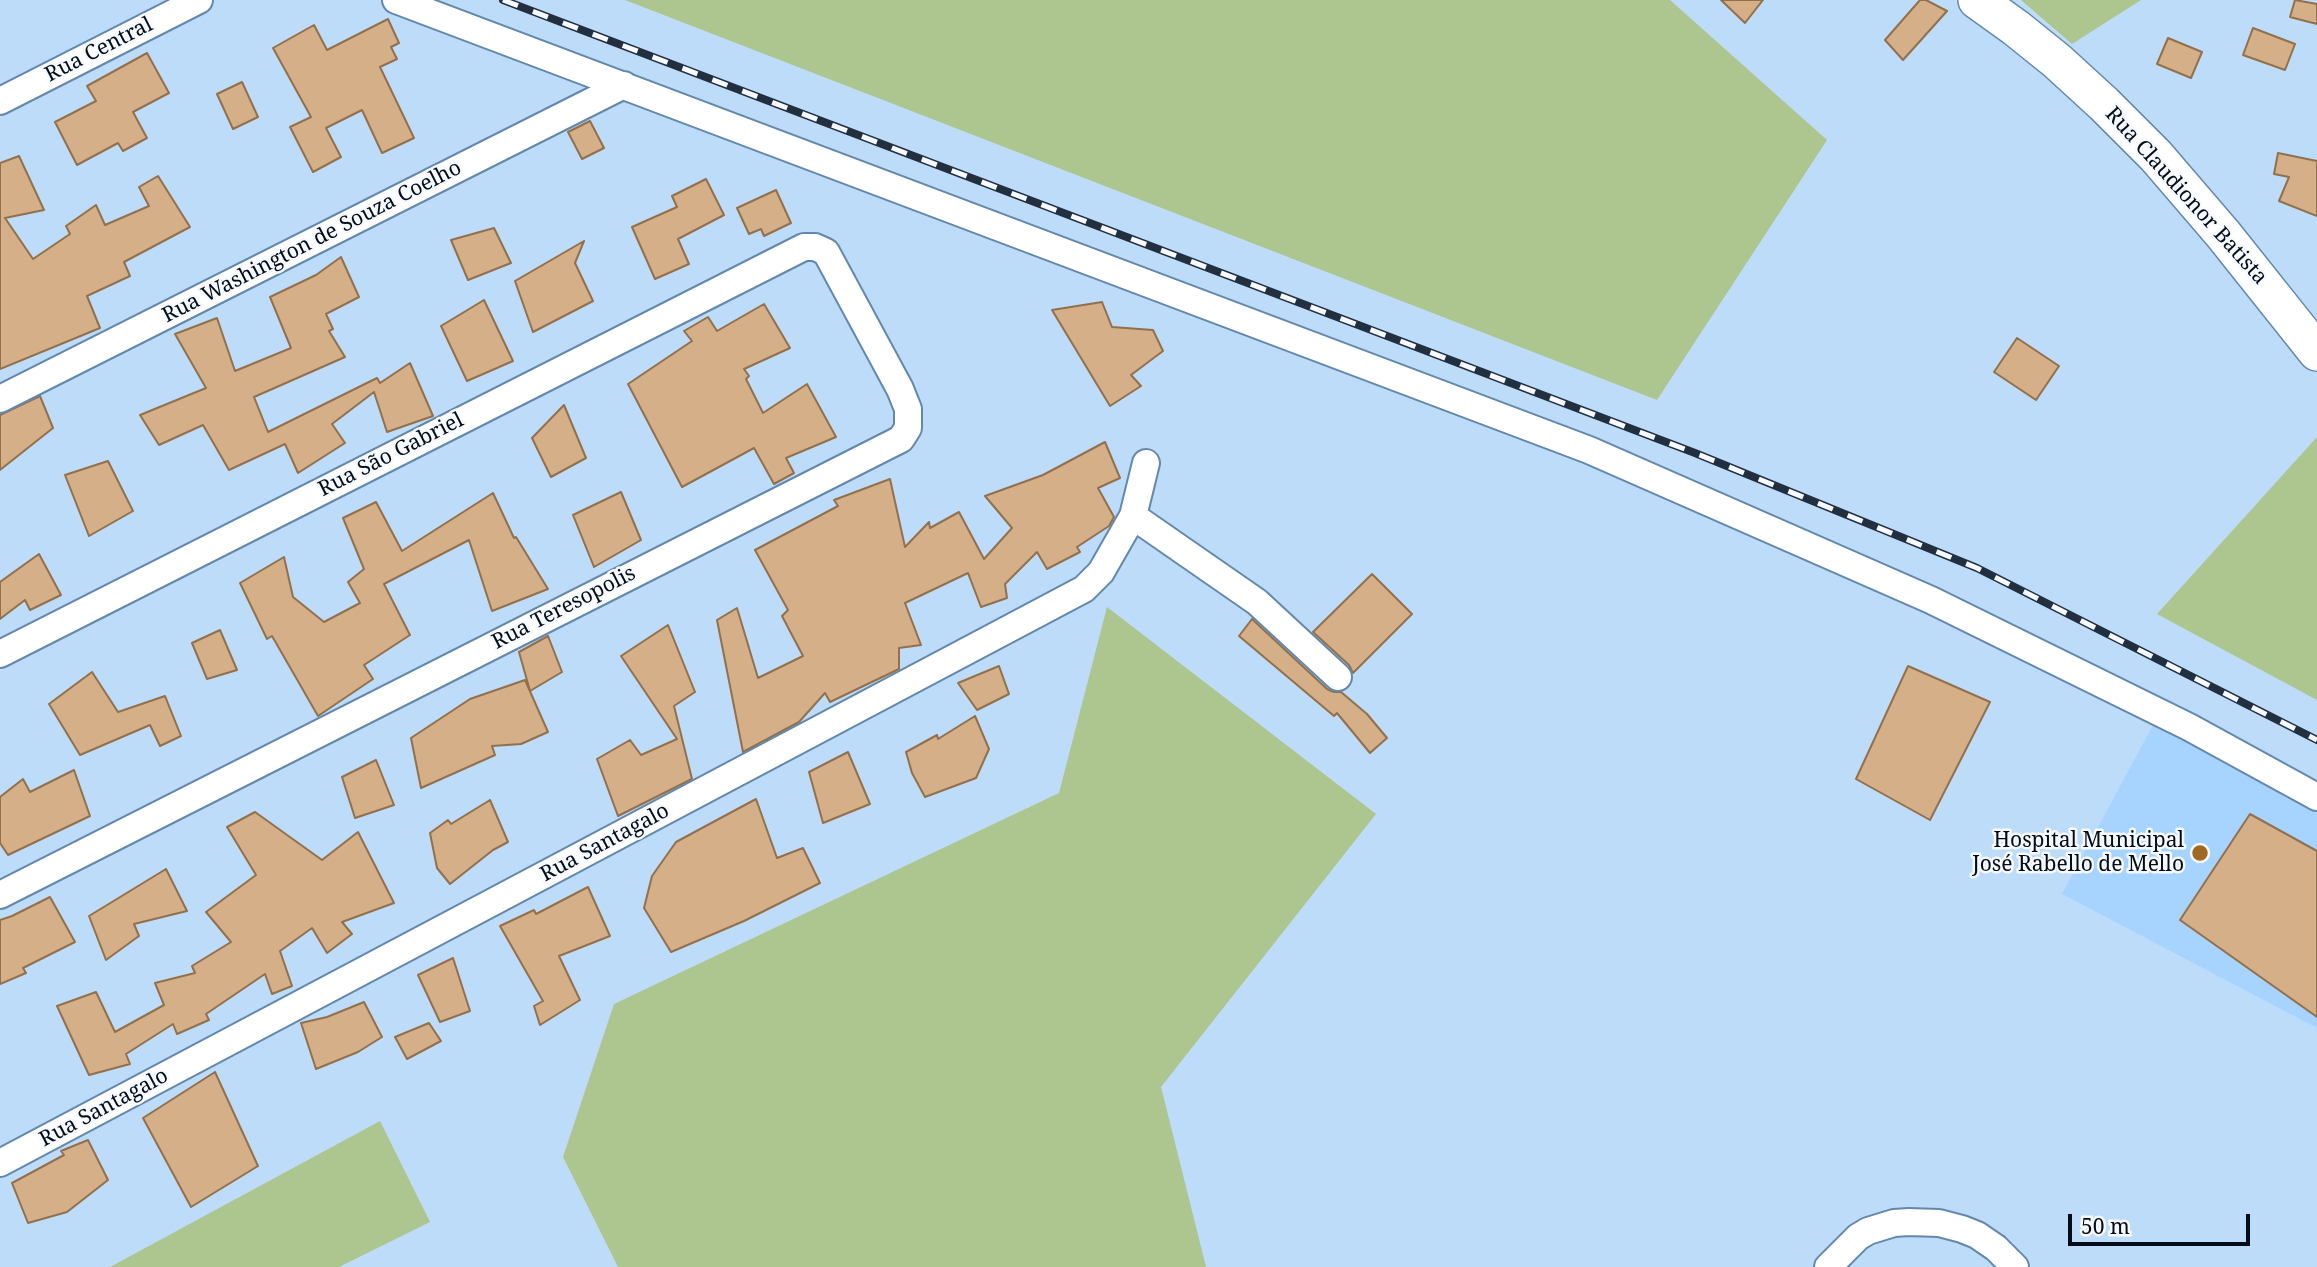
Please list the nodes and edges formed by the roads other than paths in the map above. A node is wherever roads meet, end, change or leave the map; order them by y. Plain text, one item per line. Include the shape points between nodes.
1 (199, 0) edge
2 (396, 0) edge
3 (1977, 0) edge
4 (624, 85) junction
5 (0, 101) edge
6 (782, 256) joint
7 (2317, 352) edge
8 (0, 399) edge
9 (1146, 463) dead end
10 (1133, 516) junction
11 (0, 654) edge
12 (1338, 677) dead end
13 (2317, 797) edge
14 (0, 895) edge
15 (0, 1163) edge
16 (1828, 1267) edge
17 (2015, 1267) edge

1 - 5 street, Rua Central
2 - 4 street
3 - 7 main road, Rua Claudionor Batista via 2057,61 2156,156
4 - 8 street, Rua Washington de Souza Coelho
4 - 13 street via 1589,450 1931,600 2189,727
6 - 11 street, Rua São Gabriel
6 - 14 street, Rua Teresopolis via 804,247 826,252 900,389 908,409 908,428 901,439
9 - 10 street, Rua Santagalo
10 - 12 street via 1257,601
10 - 15 street, Rua Santagalo via 1101,572 1084,589
16 - 17 street via 1868,1231 1909,1222 1940,1223 1977,1235

